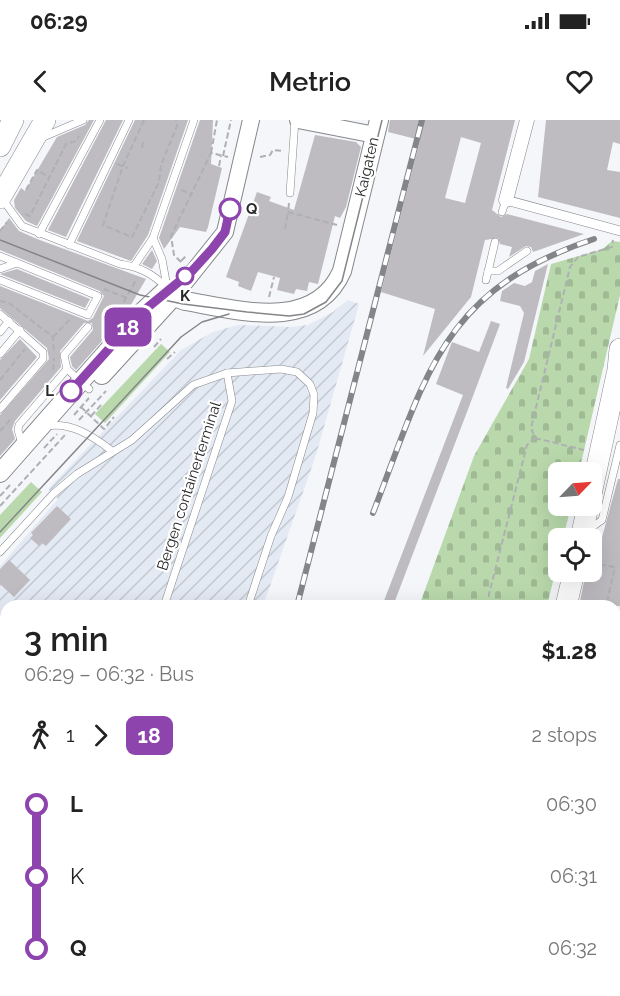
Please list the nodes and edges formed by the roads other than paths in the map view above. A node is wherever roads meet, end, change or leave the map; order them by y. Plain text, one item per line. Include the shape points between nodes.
1 (45, 120) edge
2 (100, 120) edge
3 (129, 120) edge
4 (194, 120) edge
5 (251, 120) edge
6 (297, 120) edge
7 (527, 120) edge
8 (81, 122) edge
9 (316, 122) edge
10 (377, 128) edge
11 (33, 141) junction
12 (290, 193) road end
13 (4, 203) edge
14 (504, 206) joint
15 (620, 231) edge
16 (39, 234) junction
17 (153, 238) junction
18 (495, 242) dead end
19 (69, 245) junction
20 (527, 251) dead end
21 (0, 256) edge
22 (17, 263) junction
23 (134, 266) junction
24 (0, 269) edge
25 (488, 271) junction
26 (0, 280) edge
27 (486, 280) dead end
28 (171, 292) junction
29 (0, 314) edge
30 (9, 321) junction
31 (88, 327) dead end
32 (20, 330) junction
33 (0, 332) edge
34 (620, 349) edge
35 (0, 354) edge
36 (619, 368) edge
37 (227, 373) junction
38 (79, 380) junction
39 (0, 409) edge
40 (50, 425) junction
41 (620, 446) edge
42 (24, 448) junction
43 (112, 451) junction
44 (598, 462) edge
45 (0, 473) edge
46 (0, 498) edge
47 (592, 528) edge
48 (0, 552) edge
49 (572, 582) edge
50 (166, 600) edge
51 (250, 600) edge
52 (567, 600) edge

1 - 11 main road
2 - 16 lane
3 - 19 lane
4 - 17 lane
5 - 28 street via 225,232
6 - 9 street
6 - 12 lane
7 - 14 street
8 - 11 lane
9 - 10 street
10 - 28 main road, Kaigaten via 350,220 342,271 323,299 296,312 185,301
11 - 13 main road
13 - 16 lane via 22,226
14 - 15 street
16 - 19 lane
17 - 23 lane
17 - 28 lane
18 - 25 lane
19 - 23 lane
20 - 25 lane via 498,271
21 - 22 lane
22 - 24 lane
22 - 26 lane via 98,296 88,315
23 - 28 lane via 154,275
25 - 27 lane
28 - 38 main road via 142,312
29 - 30 lane
30 - 32 lane
30 - 33 lane
31 - 38 lane via 64,355
32 - 35 lane
32 - 39 lane via 43,351 43,359
34 - 36 main road
36 - 44 main road
37 - 43 lane via 193,385 132,440
37 - 50 lane, Bergen containerterminal via 232,401
37 - 51 lane via 281,369 297,372 310,384 314,395 301,457
38 - 40 main road via 53,411
38 - 42 lane via 19,424
40 - 42 main road
40 - 43 lane via 95,438
40 - 46 main road
41 - 47 lane via 602,520
42 - 45 main road
43 - 48 lane via 53,494
49 - 52 main road

